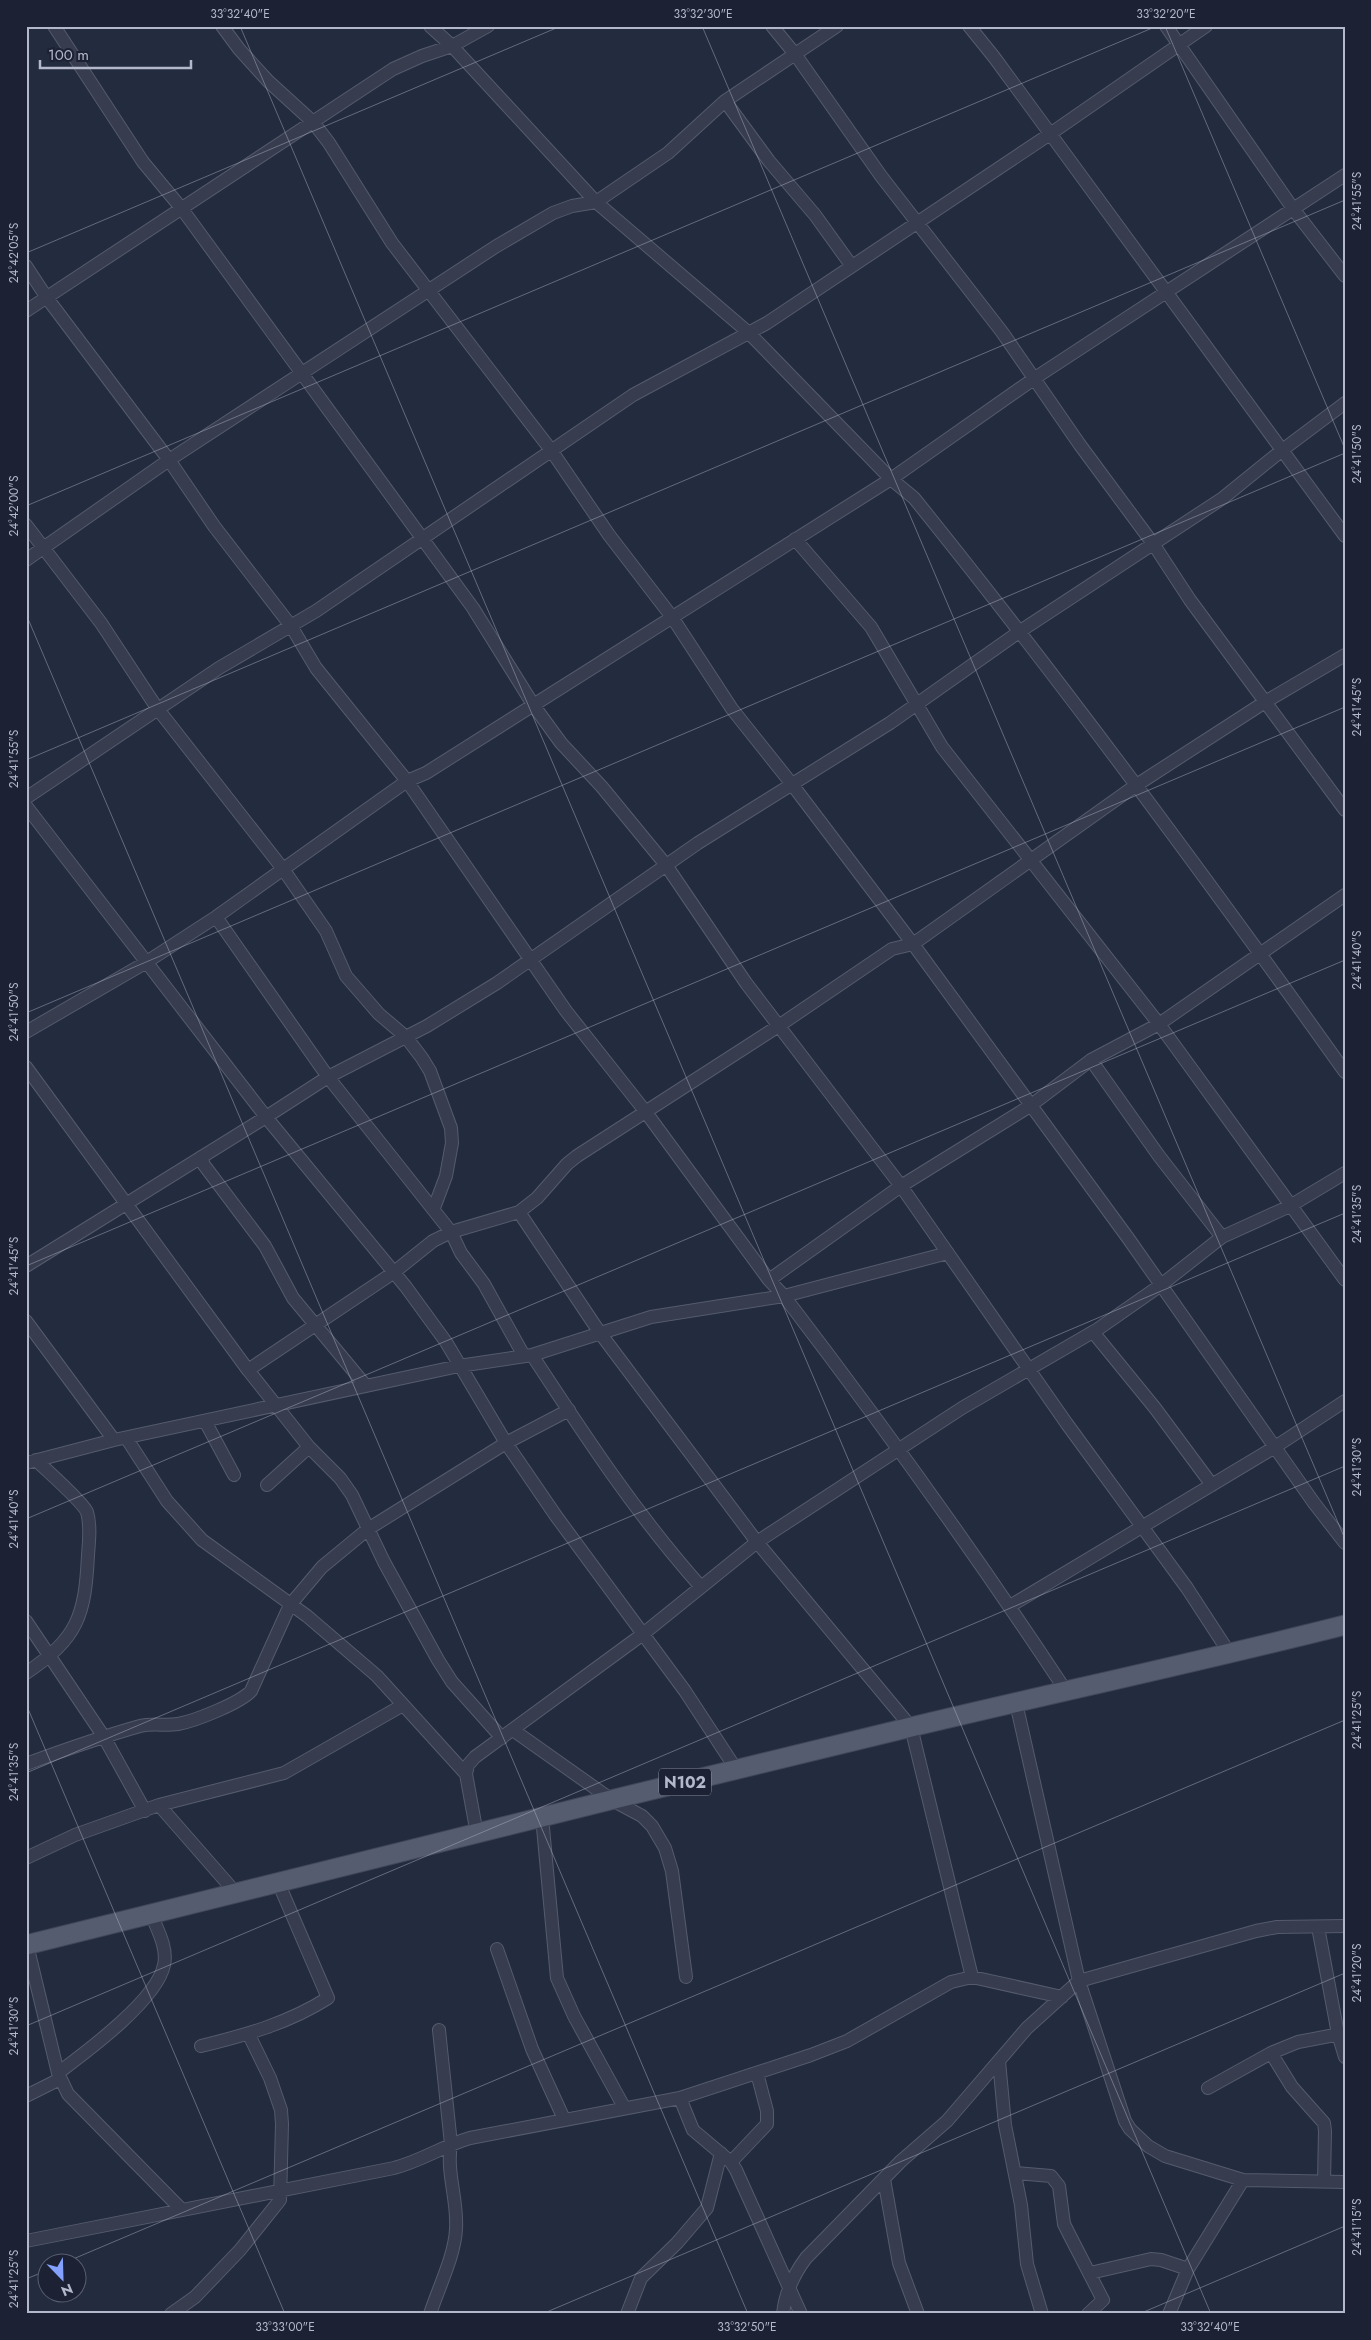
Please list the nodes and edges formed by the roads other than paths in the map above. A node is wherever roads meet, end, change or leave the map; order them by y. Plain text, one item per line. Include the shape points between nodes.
1 (54, 26) edge
2 (222, 26) edge
3 (430, 26) edge
4 (488, 26) edge
5 (772, 26) edge
6 (837, 26) edge
7 (969, 26) edge
8 (1166, 26) edge
9 (1206, 26) edge
10 (1179, 44) junction
11 (452, 46) junction
12 (795, 54) junction
13 (725, 101) junction
14 (313, 122) junction
15 (1050, 134) junction
16 (1345, 176) edge
17 (596, 202) junction
18 (182, 209) junction
19 (1294, 210) junction
20 (917, 223) junction
21 (852, 265) junction
22 (26, 266) edge
23 (1345, 276) edge
24 (430, 290) junction
25 (1167, 293) junction
26 (47, 298) junction
27 (26, 312) edge
28 (749, 333) junction
29 (302, 372) junction
30 (1035, 378) junction
31 (1345, 403) edge
32 (552, 450) junction
33 (1281, 451) junction
34 (169, 460) junction
35 (890, 479) junction
36 (26, 525) edge
37 (1345, 536) edge
38 (422, 538) junction
39 (795, 539) junction
40 (1154, 544) junction
41 (44, 549) junction
42 (26, 560) edge
43 (672, 618) junction
44 (291, 626) junction
45 (1020, 632) junction
46 (1345, 655) edge
47 (1266, 702) junction
48 (916, 705) junction
49 (534, 706) junction
50 (157, 708) junction
51 (406, 781) junction
52 (792, 783) junction
53 (1135, 786) junction
54 (26, 798) edge
55 (26, 806) edge
56 (1345, 810) edge
57 (1031, 862) junction
58 (666, 865) junction
59 (284, 869) junction
60 (1345, 895) edge
61 (216, 917) junction
62 (913, 944) junction
63 (1261, 954) junction
64 (530, 960) junction
65 (145, 963) junction
66 (1159, 1024) junction
67 (780, 1025) junction
68 (26, 1032) edge
69 (406, 1037) junction
70 (1091, 1060) junction
71 (26, 1067) edge
72 (1345, 1072) edge
73 (328, 1077) junction
74 (1030, 1106) junction
75 (646, 1111) junction
76 (266, 1117) junction
77 (200, 1157) junction
78 (1345, 1173) edge
79 (902, 1186) junction
80 (127, 1203) junction
81 (1290, 1206) junction
82 (434, 1208) junction
83 (519, 1212) junction
84 (451, 1232) junction
85 (1222, 1237) junction
86 (948, 1253) junction
87 (26, 1266) edge
88 (393, 1273) junction
89 (769, 1280) junction
90 (1345, 1280) edge
91 (1161, 1285) junction
92 (784, 1296) junction
93 (26, 1321) edge
94 (314, 1325) junction
95 (1093, 1332) junction
96 (600, 1333) junction
97 (528, 1355) junction
98 (459, 1366) junction
99 (1029, 1369) junction
100 (248, 1370) junction
101 (366, 1386) junction
102 (1345, 1401) edge
103 (278, 1405) junction
104 (568, 1410) junction
105 (205, 1421) junction
106 (121, 1440) junction
107 (506, 1443) junction
108 (309, 1447) junction
109 (1275, 1447) junction
110 (899, 1450) junction
111 (31, 1461) edge
112 (234, 1475) dead end
113 (267, 1485) dead end
114 (1212, 1485) junction
115 (1143, 1528) junction
116 (368, 1529) junction
117 (757, 1542) junction
118 (1345, 1543) edge
119 (701, 1587) junction
120 (290, 1605) junction
121 (1010, 1606) junction
122 (26, 1621) edge
123 (1345, 1625) edge
124 (643, 1634) junction
125 (1230, 1654) junction
126 (52, 1656) junction
127 (26, 1673) edge
128 (1066, 1691) junction
129 (1016, 1703) junction
130 (403, 1706) junction
131 (911, 1727) junction
132 (513, 1730) junction
133 (104, 1737) junction
134 (502, 1738) junction
135 (26, 1764) edge
136 (736, 1769) junction
137 (466, 1774) junction
138 (612, 1800) junction
139 (159, 1805) junction
140 (145, 1811) junction
141 (542, 1817) junction
142 (477, 1834) junction
143 (26, 1858) edge
144 (278, 1882) junction
145 (235, 1892) junction
146 (150, 1914) junction
147 (1345, 1926) edge
148 (1318, 1927) junction
149 (27, 1945) edge
150 (497, 1949) dead end
151 (972, 1976) junction
152 (686, 1977) dead end
153 (1078, 1981) junction
154 (1062, 1998) junction
155 (439, 2030) dead end
156 (1341, 2034) edge
157 (249, 2035) junction
158 (201, 2046) dead end
159 (1271, 2053) junction
160 (1345, 2056) edge
161 (999, 2061) junction
162 (757, 2073) junction
163 (59, 2076) junction
164 (1208, 2088) dead end
165 (26, 2096) edge
166 (680, 2098) junction
167 (624, 2107) junction
168 (564, 2119) junction
169 (451, 2144) junction
170 (720, 2154) junction
171 (731, 2162) junction
172 (1015, 2174) junction
173 (884, 2179) junction
174 (1243, 2180) junction
175 (1324, 2182) junction
176 (1345, 2182) edge
177 (280, 2189) junction
178 (182, 2210) junction
179 (26, 2241) edge
180 (1188, 2269) junction
181 (1090, 2273) junction
182 (789, 2288) junction
183 (171, 2314) edge
184 (430, 2314) edge
185 (627, 2314) edge
186 (783, 2314) edge
187 (801, 2314) edge
188 (918, 2314) edge
189 (1042, 2314) edge
190 (1088, 2314) edge
191 (1169, 2314) edge

1 - 18 street via 143,162
2 - 14 street via 268,81
3 - 11 street
4 - 11 street
5 - 12 street
6 - 12 street
7 - 15 street
8 - 10 street
9 - 10 street
10 - 15 street
10 - 19 street
11 - 14 street via 392,69
11 - 17 street
12 - 13 street
12 - 20 street
13 - 17 street via 668,153
13 - 21 street
14 - 18 street
14 - 24 street via 330,143 392,243
15 - 20 street
15 - 25 street
16 - 19 street
17 - 24 street via 553,212
17 - 28 street
18 - 26 street
18 - 29 street
19 - 23 street
19 - 25 street
20 - 21 street
20 - 30 street
21 - 28 street
22 - 26 street
24 - 29 street
24 - 32 street
25 - 30 street
25 - 33 street
26 - 27 street
26 - 34 street
28 - 32 street via 633,395
28 - 35 street
29 - 34 street
29 - 38 street
30 - 35 street
30 - 40 street
31 - 33 street
32 - 38 street
32 - 43 street via 609,535
33 - 37 street
33 - 40 street via 1222,498
34 - 41 street
34 - 44 street via 214,526
35 - 39 street
35 - 45 street via 914,498
36 - 41 street
38 - 44 street
38 - 49 street via 472,608
39 - 43 street
39 - 48 street via 871,627
40 - 45 street
40 - 47 street via 1190,600
41 - 42 street
41 - 50 street via 101,623
43 - 49 street
43 - 52 street via 732,709
44 - 50 street
44 - 51 street via 316,668
45 - 48 street
45 - 53 street
46 - 47 street
47 - 53 street
47 - 56 street
48 - 52 street
48 - 57 street via 942,747
49 - 51 street via 426,773
49 - 58 street via 561,743
50 - 54 street
50 - 59 street
51 - 59 street
51 - 64 street
52 - 58 street
52 - 62 street
53 - 57 street
53 - 63 street
55 - 65 street
57 - 62 street
57 - 66 street
58 - 64 street
58 - 67 street via 746,983
59 - 61 street
59 - 69 street via 326,931 346,976 379,1014
60 - 63 street
61 - 65 street
61 - 73 street
62 - 67 street via 892,949
62 - 74 street
63 - 66 street
63 - 72 street
64 - 69 street via 497,984
64 - 75 street via 602,1058
65 - 68 street
65 - 76 street
66 - 70 street
66 - 81 street
67 - 75 street
67 - 79 street
69 - 73 street
69 - 82 street via 430,1071 451,1128 452,1143 446,1176
70 - 74 street
70 - 85 street
71 - 80 street
73 - 76 street
73 - 82 street
74 - 79 street
74 - 91 street
75 - 83 street via 567,1164 537,1198
75 - 89 street
76 - 77 street
76 - 88 street
77 - 80 street
77 - 94 street via 265,1246 293,1298
78 - 81 street
79 - 86 street
79 - 89 street
80 - 87 street
80 - 100 street
81 - 85 street
81 - 90 street
82 - 84 street
83 - 84 street
83 - 96 street
84 - 88 street via 433,1241
84 - 97 street via 461,1253
85 - 91 street
86 - 92 street
86 - 99 street
88 - 94 street
88 - 98 street via 446,1342
89 - 92 street
91 - 95 street
91 - 109 street
92 - 96 street via 651,1316
92 - 110 street
93 - 106 street
94 - 100 street
94 - 101 street
95 - 99 street
95 - 114 street
96 - 97 street
96 - 117 street
97 - 98 street
97 - 104 street
98 - 101 street
98 - 107 street
99 - 110 street
99 - 115 street
100 - 103 street
101 - 103 street
102 - 109 street
103 - 105 street
103 - 108 street
104 - 107 street
104 - 119 street via 658,1539
105 - 106 street
105 - 112 street
106 - 111 street
106 - 120 street via 202,1540
107 - 116 street
107 - 124 street
108 - 113 street
108 - 116 street via 340,1478
109 - 114 street
109 - 118 street
110 - 117 street
110 - 121 street
111 - 126 street via 84,1509 89,1534 86,1591 81,1609 70,1636
114 - 115 street
115 - 121 street
115 - 125 street
116 - 120 street via 313,1575
116 - 134 street via 447,1674
117 - 119 street
117 - 131 street
119 - 124 street
120 - 130 street via 377,1676
120 - 133 street via 246,1697 179,1724 143,1725
121 - 128 street
122 - 126 street
123 - 125 main road, N102
124 - 132 street
124 - 136 street via 686,1691
125 - 128 main road, N102
126 - 127 street
126 - 133 street
128 - 129 main road, N102
129 - 131 main road, N102
129 - 153 street
130 - 137 street
130 - 139 street via 284,1772
131 - 136 main road, N102
131 - 151 street
132 - 134 street
132 - 138 street
133 - 135 street
133 - 140 street
134 - 137 street via 475,1756
136 - 138 main road, N102
137 - 142 street
138 - 141 main road, N102
138 - 152 street via 642,1816 665,1848 672,1871
139 - 140 street
139 - 145 street
140 - 143 street via 75,1835
141 - 142 main road, N102
141 - 167 street via 557,1978
142 - 144 main road, N102
144 - 145 main road, N102
144 - 157 street via 328,1998
145 - 146 main road, N102
146 - 149 main road, N102
146 - 163 street via 164,1946 165,1964 160,1976 138,2006
147 - 148 street
148 - 153 street via 1256,1931
148 - 156 street
149 - 163 street
150 - 168 street via 532,2050
151 - 154 street
151 - 162 street via 951,1982 847,2041
153 - 154 street
153 - 174 street via 1130,2129 1164,2156
154 - 161 street via 1027,2028
155 - 169 street
156 - 159 street via 1298,2042
156 - 160 street
157 - 158 street
157 - 177 street via 270,2078 280,2110
159 - 164 street
159 - 175 street via 1292,2087 1324,2123
161 - 172 street via 1005,2125
161 - 173 street via 947,2121
162 - 166 street
162 - 171 street via 768,2110 767,2124
163 - 165 street
163 - 178 street via 78,2106
166 - 167 street
166 - 170 street via 694,2130
167 - 168 street
168 - 169 street
169 - 177 street via 408,2164
169 - 184 street via 448,2161 456,2232
170 - 171 street
170 - 185 street via 707,2208 641,2278
171 - 182 street
172 - 181 street via 1046,2175 1056,2180 1064,2224
172 - 189 street via 1027,2264
173 - 182 street via 806,2258
173 - 188 street via 899,2263
174 - 175 street
174 - 180 street
175 - 176 street
177 - 178 street
177 - 183 street via 276,2207 240,2250 195,2297
178 - 179 street
180 - 181 street via 1151,2259
180 - 191 street
181 - 190 street via 1103,2300
182 - 186 street
182 - 187 street

